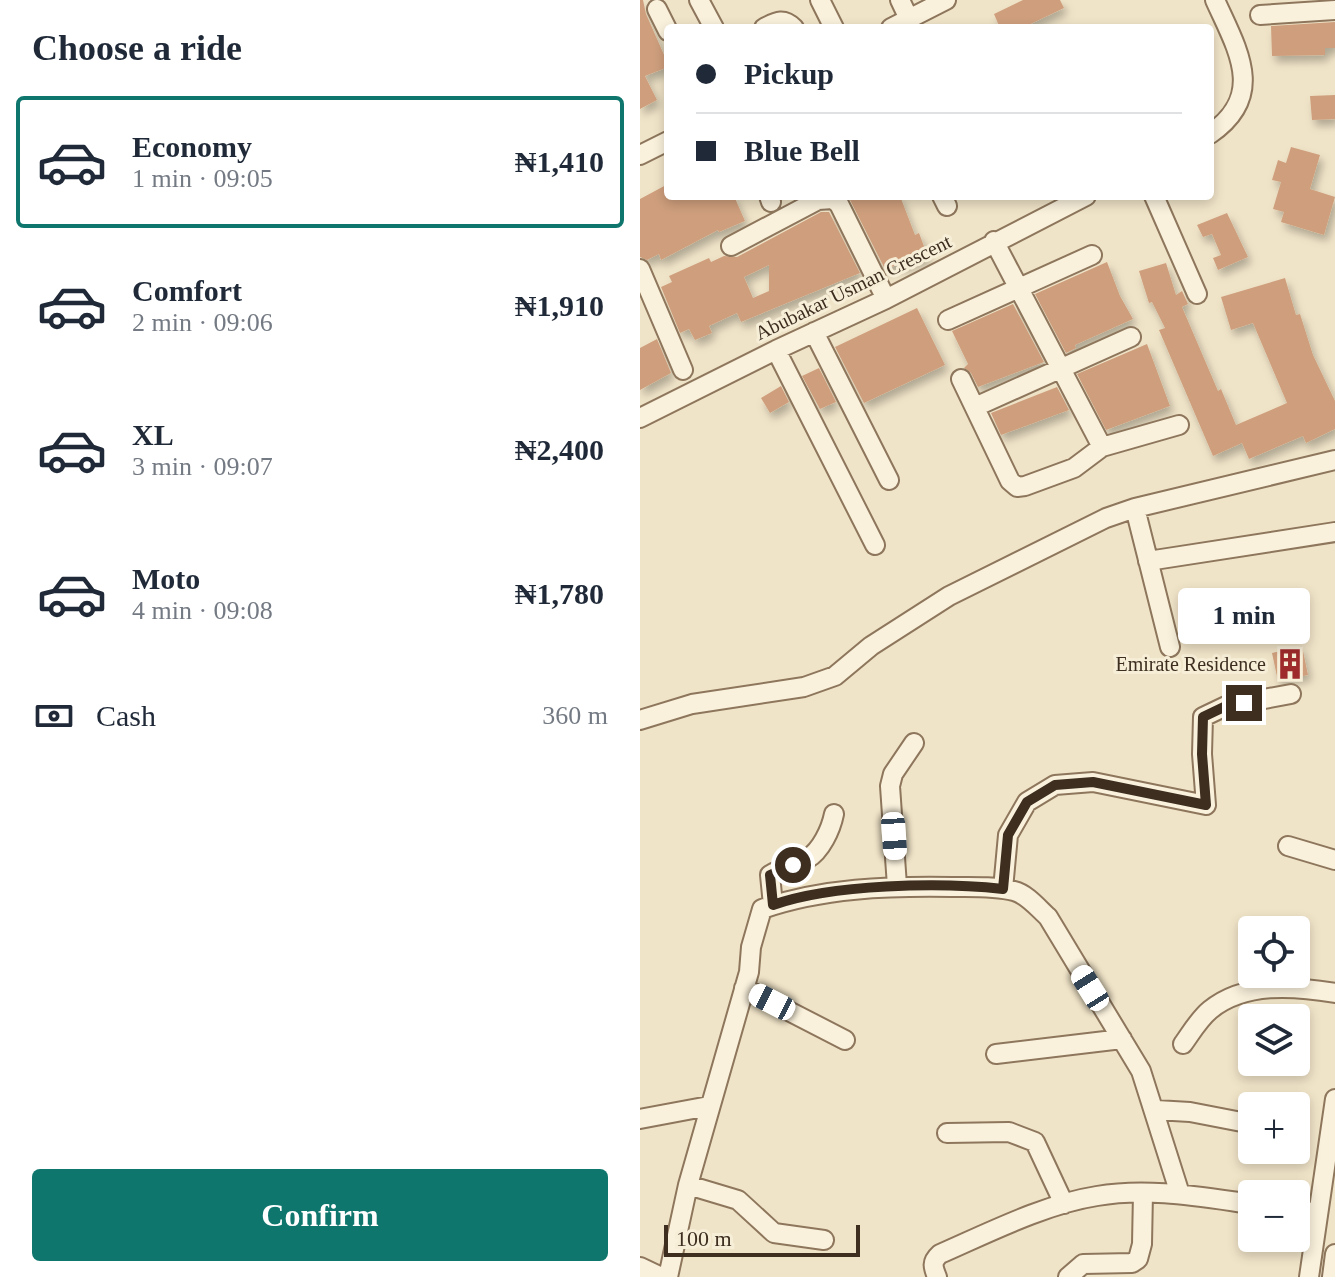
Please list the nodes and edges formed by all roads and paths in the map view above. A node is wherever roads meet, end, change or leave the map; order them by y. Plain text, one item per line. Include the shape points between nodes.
1 (699, 0) edge
2 (820, 0) edge
3 (900, 0) edge
4 (946, 0) edge
5 (1215, 0) edge
6 (657, 9) dead end
7 (1335, 10) edge
8 (1260, 15) dead end
9 (909, 19) junction
10 (664, 24) edge
11 (712, 24) edge
12 (772, 24) edge
13 (790, 24) edge
14 (832, 24) edge
15 (899, 24) edge
16 (1214, 131) edge
17 (664, 143) edge
18 (640, 155) edge
19 (818, 200) edge
20 (834, 200) edge
21 (1078, 200) edge
22 (1156, 200) edge
23 (994, 241) junction
24 (731, 246) dead end
25 (1092, 255) dead end
26 (640, 269) edge
27 (1018, 287) junction
28 (1197, 294) dead end
29 (886, 299) junction
30 (948, 320) dead end
31 (814, 332) junction
32 (1131, 337) dead end
33 (776, 350) junction
34 (1060, 367) junction
35 (683, 370) dead end
36 (961, 379) dead end
37 (975, 407) junction
38 (640, 418) edge
39 (1179, 425) dead end
40 (1102, 447) junction
41 (1335, 460) edge
42 (889, 480) dead end
43 (1135, 508) junction
44 (1335, 532) edge
45 (875, 545) dead end
46 (1148, 561) junction
47 (1170, 647) dead end
48 (1291, 694) dead end
49 (640, 720) edge
50 (914, 743) dead end
51 (834, 814) dead end
52 (1288, 846) dead end
53 (1335, 860) edge
54 (897, 886) junction
55 (1003, 889) junction
56 (773, 905) junction
57 (744, 988) junction
58 (1335, 993) edge
59 (1122, 1039) junction
60 (845, 1040) dead end
61 (1183, 1044) dead end
62 (996, 1054) dead end
63 (1335, 1099) edge
64 (709, 1106) junction
65 (1156, 1110) junction
66 (640, 1119) edge
67 (1238, 1121) edge
68 (947, 1133) dead end
69 (1328, 1183) edge
70 (688, 1185) junction
71 (1143, 1193) junction
72 (1180, 1194) junction
73 (1238, 1202) edge
74 (1064, 1204) junction
75 (1310, 1212) edge
76 (1318, 1213) junction
77 (824, 1240) dead end
78 (1335, 1254) edge
79 (640, 1267) edge
80 (661, 1277) edge
81 (668, 1277) edge
82 (937, 1277) edge
83 (1068, 1277) edge
84 (1309, 1277) edge
85 (1332, 1277) edge

1 - 11 street
2 - 14 street
3 - 9 street
4 - 9 street
5 - 16 street via 1243,61 1244,88 1230,117
6 - 10 street
7 - 8 street
9 - 15 street
12 - 13 street
17 - 18 street
19 - 24 street
20 - 29 street
21 - 23 street, Abubakar Usman Crescent
22 - 28 street
23 - 27 street
23 - 29 street, Abubakar Usman Crescent
25 - 27 street
26 - 35 street
27 - 30 street
27 - 34 street
29 - 31 street, Abubakar Usman Crescent
31 - 33 street, Abubakar Usman Crescent
31 - 42 street
32 - 34 street
33 - 38 street, Abubakar Usman Crescent
33 - 45 street
34 - 37 street
34 - 40 street
36 - 37 street
37 - 40 street via 1017,487 1074,468
39 - 40 street
41 - 43 street
43 - 46 street
43 - 49 street via 949,596 835,676 804,687 692,704
44 - 46 street
46 - 47 street
48 - 55 street via 1226,706 1203,717 1206,805 1093,782 1055,785 1027,802 1008,835
50 - 54 street via 890,786
51 - 56 street via 826,837 808,859 770,875
52 - 53 street
54 - 55 street
54 - 56 street
55 - 59 street via 1017,891 1048,917
56 - 57 street via 762,909
57 - 60 street
57 - 64 street
58 - 61 street via 1307,988 1236,993 1209,1010
59 - 62 street
59 - 65 street
63 - 69 street
64 - 66 street
64 - 70 street
65 - 67 street
65 - 72 street
68 - 74 street via 1009,1132 1035,1142
69 - 76 street
70 - 77 street via 738,1200 774,1233
70 - 81 street
71 - 72 street
71 - 74 street
71 - 83 street via 1138,1259 1083,1264
72 - 73 street
74 - 82 street via 940,1254 934,1259
75 - 76 street
76 - 84 street
78 - 85 street
79 - 80 street

